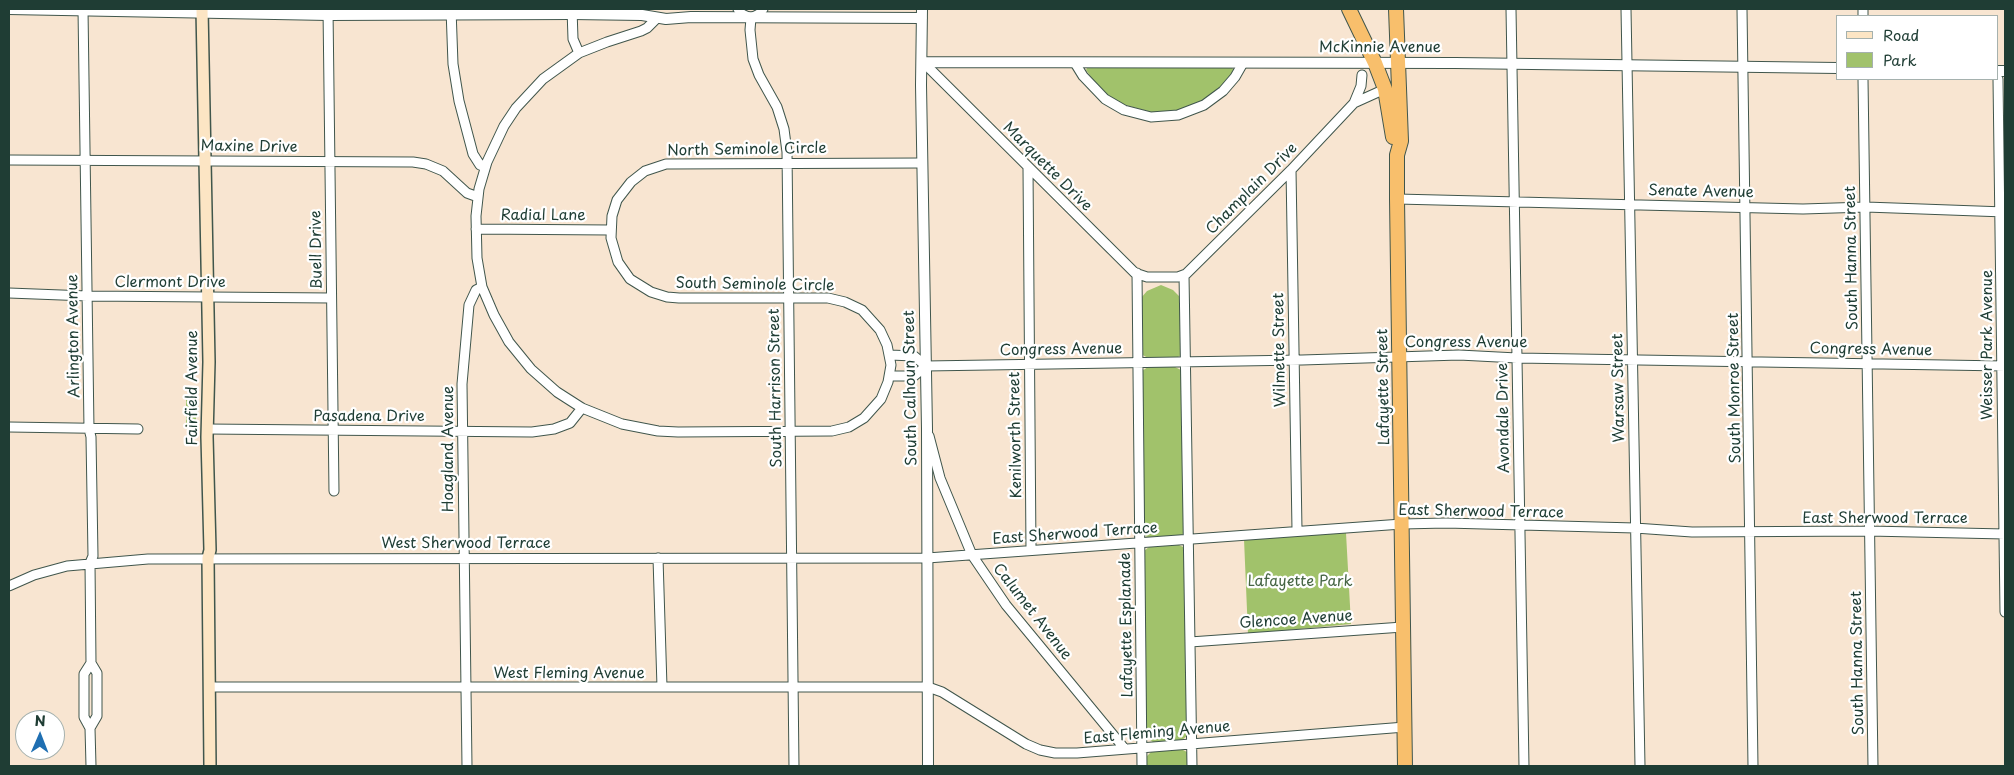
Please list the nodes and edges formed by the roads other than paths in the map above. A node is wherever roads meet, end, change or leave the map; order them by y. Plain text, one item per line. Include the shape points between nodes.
1 (9, 9) edge
2 (83, 9) edge
3 (738, 9) edge
4 (763, 9) edge
5 (1349, 9) edge
6 (1396, 9) edge
7 (1512, 9) edge
8 (1626, 9) edge
9 (1742, 9) edge
10 (202, 10) edge
11 (572, 11) edge
12 (328, 12) edge
13 (451, 12) edge
14 (922, 13) edge
15 (751, 18) junction
16 (656, 19) junction
17 (579, 53) junction
18 (922, 62) junction
19 (1075, 63) junction
20 (1243, 63) junction
21 (1375, 63) junction
22 (1397, 63) junction
23 (1512, 63) junction
24 (1627, 65) junction
25 (1743, 66) junction
26 (1836, 68) edge
27 (1362, 75) dead end
28 (1863, 80) edge
29 (1998, 80) edge
30 (1385, 89) junction
31 (1354, 103) junction
32 (1397, 155) junction
33 (9, 160) edge
34 (85, 160) junction
35 (204, 160) junction
36 (330, 161) junction
37 (787, 163) junction
38 (922, 163) junction
39 (485, 167) junction
40 (1028, 168) junction
41 (1291, 170) junction
42 (478, 196) junction
43 (1397, 199) junction
44 (1516, 201) junction
45 (1631, 204) junction
46 (1746, 206) junction
47 (1866, 207) junction
48 (2003, 212) edge
49 (476, 229) junction
50 (610, 230) junction
51 (1136, 274) junction
52 (1184, 275) junction
53 (482, 287) junction
54 (9, 293) edge
55 (87, 296) junction
56 (207, 296) junction
57 (331, 298) junction
58 (788, 298) junction
59 (890, 355) junction
60 (1399, 356) junction
61 (1517, 358) junction
62 (1633, 359) junction
63 (1294, 360) junction
64 (1748, 361) junction
65 (1186, 362) junction
66 (1137, 363) junction
67 (1029, 364) junction
68 (1868, 364) junction
69 (926, 366) junction
70 (2003, 366) edge
71 (890, 376) junction
72 (582, 408) junction
73 (9, 427) edge
74 (89, 429) junction
75 (138, 429) dead end
76 (927, 429) junction
77 (208, 430) junction
78 (334, 431) junction
79 (462, 431) junction
80 (791, 432) junction
81 (940, 478) junction
82 (927, 480) junction
83 (334, 491) dead end
84 (1402, 524) junction
85 (1520, 526) junction
86 (1635, 528) junction
87 (1297, 530) junction
88 (1869, 531) junction
89 (1751, 533) junction
90 (2005, 534) edge
91 (1189, 539) junction
92 (1140, 543) junction
93 (1031, 550) junction
94 (972, 555) junction
95 (208, 558) junction
96 (464, 558) junction
97 (658, 558) junction
98 (791, 558) junction
99 (927, 558) junction
100 (90, 563) junction
101 (9, 586) edge
102 (2005, 612) edge
103 (1403, 627) junction
104 (1190, 642) junction
105 (90, 663) junction
106 (209, 687) junction
107 (662, 687) junction
108 (466, 688) junction
109 (794, 688) junction
110 (928, 688) junction
111 (1405, 727) junction
112 (90, 728) junction
113 (1192, 743) junction
114 (1142, 747) junction
115 (1124, 748) junction
116 (91, 766) edge
117 (210, 766) edge
118 (467, 766) edge
119 (794, 766) edge
120 (928, 766) edge
121 (1142, 766) edge
122 (1192, 766) edge
123 (1405, 766) edge
124 (1524, 766) edge
125 (1640, 766) edge
126 (1753, 766) edge
127 (1873, 766) edge

1 - 2 street
2 - 10 street
2 - 34 street, Arlington Avenue
3 - 15 street
4 - 15 street
5 - 21 highway
6 - 22 highway, Lafayette Street
7 - 23 street, Avondale Drive
8 - 24 street, Warsaw Street
9 - 25 street, South Monroe Street
10 - 12 street
10 - 35 main road, Fairfield Avenue
11 - 13 street
11 - 16 street via 642,15
11 - 17 street via 573,39
12 - 13 street
12 - 36 street, Buell Drive
13 - 39 street via 453,64 459,101 474,154 480,165
14 - 15 street
14 - 18 street, South Calhoun Street
15 - 16 street
15 - 37 street, South Harrison Street via 753,59 782,121
16 - 17 street via 641,31
17 - 39 street via 543,79 516,108
18 - 19 street, McKinnie Avenue
18 - 38 street, South Calhoun Street
18 - 40 street, Marquette Drive
19 - 20 street, McKinnie Avenue
19 - 20 street via 1105,99 1124,110 1151,117 1178,115 1204,105 1223,91
20 - 21 street, McKinnie Avenue
21 - 22 street, McKinnie Avenue
21 - 30 highway
22 - 23 street, McKinnie Avenue
22 - 32 highway, Lafayette Street via 1401,141
23 - 24 street, McKinnie Avenue
23 - 44 street, Avondale Drive
24 - 25 street, McKinnie Avenue
24 - 45 street, Warsaw Street
25 - 26 street, McKinnie Avenue
25 - 46 street, South Monroe Street
27 - 31 street, Champlain Drive
28 - 47 street, South Hanna Street
29 - 48 street, Weisser Park Avenue
30 - 31 street, Champlain Drive
30 - 32 highway
31 - 41 street, Champlain Drive
32 - 43 highway, Lafayette Street
33 - 34 street, Maxine Drive
34 - 35 street, Maxine Drive
34 - 55 street, Arlington Avenue
35 - 36 street, Maxine Drive
35 - 56 main road, Fairfield Avenue
36 - 42 street, Maxine Drive via 426,164 442,171 467,193
36 - 57 street, Buell Drive
37 - 38 street, North Seminole Circle
37 - 50 street, North Seminole Circle via 674,163 658,166 640,174 623,190 613,210
37 - 58 street, South Harrison Street
38 - 69 street, South Calhoun Street
39 - 42 street
40 - 51 street, Marquette Drive
40 - 67 street, Kenilworth Street
41 - 52 street, Champlain Drive
41 - 63 street, Wilmette Street
42 - 49 street
43 - 44 street, Senate Avenue
43 - 60 highway, Lafayette Street
44 - 45 street, Senate Avenue
44 - 61 street, Avondale Drive
45 - 46 street, Senate Avenue
45 - 62 street, Warsaw Street
46 - 47 street, Senate Avenue via 1804,209
46 - 64 street, South Monroe Street
47 - 48 street, Senate Avenue
47 - 68 street, South Hanna Street
48 - 70 street, Weisser Park Avenue
49 - 50 street, Radial Lane
49 - 53 street
50 - 58 street, South Seminole Circle via 614,254 622,268 630,279 651,292 679,298
51 - 52 street
51 - 66 street, Lafayette Esplanade
52 - 65 street
53 - 72 street via 501,328 519,354 544,381
53 - 79 street, Hoagland Avenue via 476,290 470,305 464,351
54 - 55 street, Clermont Drive
55 - 56 street, Clermont Drive
55 - 74 street, Arlington Avenue
56 - 57 street, Clermont Drive
56 - 77 main road, Fairfield Avenue
57 - 78 street, Buell Drive
58 - 59 street, South Seminole Circle via 828,298 859,308 876,324
58 - 80 street, South Harrison Street
59 - 69 street via 914,356
59 - 71 street
60 - 61 street, Congress Avenue
60 - 63 street, Congress Avenue
60 - 84 highway, Lafayette Street
61 - 62 street, Congress Avenue
61 - 85 street, Avondale Drive
62 - 64 street, Congress Avenue
62 - 86 street, Warsaw Street
63 - 65 street, Congress Avenue
63 - 87 street, Wilmette Street
64 - 68 street, Congress Avenue
64 - 89 street, South Monroe Street
65 - 66 street, Congress Avenue
65 - 91 street
66 - 67 street, Congress Avenue
66 - 92 street, Lafayette Esplanade
67 - 69 street, Congress Avenue
67 - 93 street, Kenilworth Street
68 - 70 street, Congress Avenue
68 - 88 street, South Hanna Street
69 - 71 street via 914,376
69 - 76 street, South Calhoun Street
70 - 90 street, Weisser Park Avenue
71 - 80 street via 875,406 857,423 832,431
72 - 79 street, Pasadena Drive via 570,423 554,429 532,432
72 - 80 street via 622,424 658,431
73 - 74 street
74 - 75 street
74 - 100 street, Arlington Avenue via 93,556
76 - 81 street, Calumet Avenue
76 - 82 street, South Calhoun Street
77 - 78 street, Pasadena Drive
77 - 95 main road, Fairfield Avenue
78 - 79 street, Pasadena Drive
78 - 83 street, Buell Drive
79 - 96 street, Hoagland Avenue
80 - 98 street, South Harrison Street
81 - 82 street
81 - 94 street, Calumet Avenue
82 - 99 street, South Calhoun Street
84 - 85 street, East Sherwood Terrace
84 - 87 street, East Sherwood Terrace
84 - 103 highway, Lafayette Street
85 - 86 street, East Sherwood Terrace
85 - 124 street, Avondale Drive
86 - 89 street, East Sherwood Terrace
86 - 125 street, Warsaw Street
87 - 91 street, East Sherwood Terrace
88 - 89 street, East Sherwood Terrace
88 - 90 street, East Sherwood Terrace
88 - 127 street, South Hanna Street
89 - 126 street, South Monroe Street
90 - 102 street, Weisser Park Avenue
91 - 92 street, East Sherwood Terrace
91 - 104 street
92 - 93 street, East Sherwood Terrace
92 - 114 street, Lafayette Esplanade
93 - 94 street, East Sherwood Terrace
94 - 99 street, East Sherwood Terrace
94 - 115 street, Calumet Avenue via 1006,606
95 - 96 street, West Sherwood Terrace
95 - 100 street, West Sherwood Terrace
95 - 106 main road, Fairfield Avenue
96 - 97 street, West Sherwood Terrace
96 - 108 street, Hoagland Avenue
97 - 98 street, West Sherwood Terrace
97 - 107 street
98 - 99 street, West Sherwood Terrace
98 - 109 street, South Harrison Street
99 - 110 street, South Calhoun Street
100 - 101 street, West Sherwood Terrace via 34,575
100 - 105 street, Arlington Avenue
103 - 104 street, Glencoe Avenue
103 - 111 highway, Lafayette Street
104 - 113 street
105 - 112 street, Arlington Avenue via 84,674 84,717
105 - 112 street, Arlington Avenue via 97,673 97,716
106 - 108 street, West Fleming Avenue
106 - 117 main road, Fairfield Avenue
107 - 108 street, West Fleming Avenue
107 - 109 street, West Fleming Avenue
108 - 118 street, Hoagland Avenue
109 - 110 street, West Fleming Avenue
109 - 119 street, South Harrison Street
110 - 115 street, East Fleming Avenue via 942,692 1040,750 1077,753
110 - 120 street, South Calhoun Street
111 - 113 street, East Fleming Avenue
111 - 123 highway, Lafayette Street
112 - 116 street, Arlington Avenue
113 - 114 street, East Fleming Avenue
113 - 122 street
114 - 115 street, East Fleming Avenue
114 - 121 street, Lafayette Esplanade

